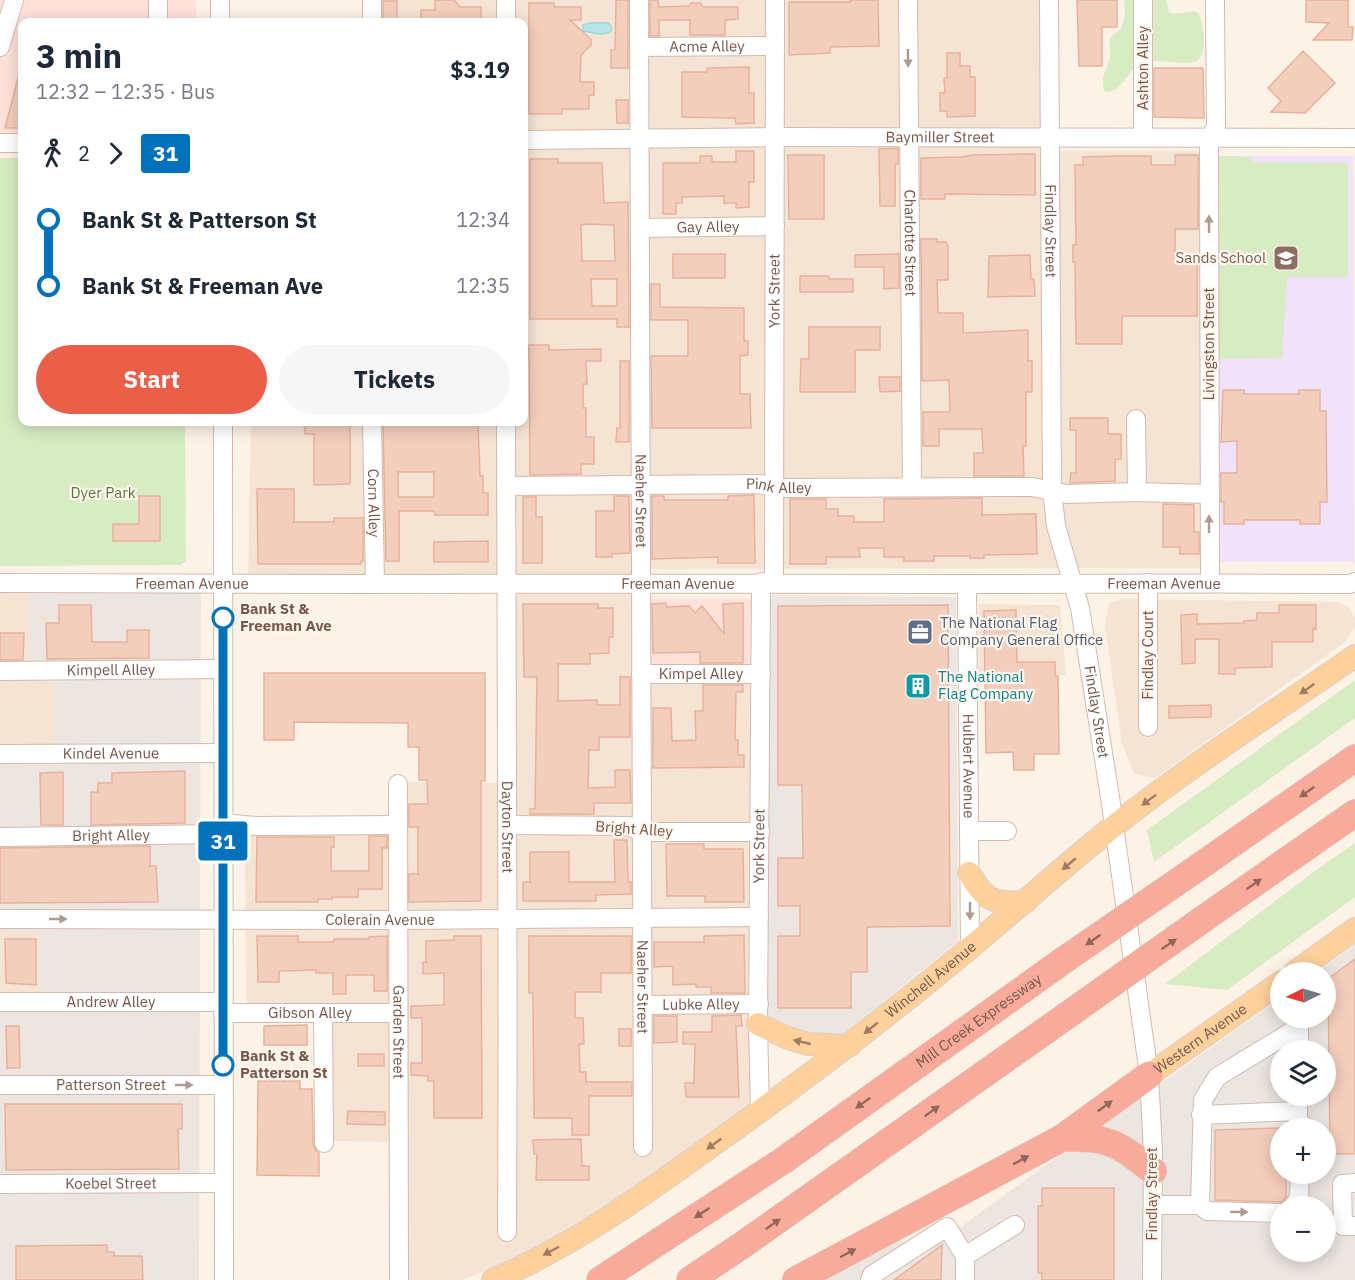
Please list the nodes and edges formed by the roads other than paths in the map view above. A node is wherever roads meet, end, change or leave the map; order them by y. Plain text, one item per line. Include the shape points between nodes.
1 (14, 0) edge
2 (158, 0) edge
3 (220, 0) edge
4 (372, 0) edge
5 (506, 0) edge
6 (639, 0) edge
7 (775, 0) edge
8 (908, 0) edge
9 (1049, 0) edge
10 (1143, 0) edge
11 (1215, 0) edge
12 (158, 18) edge
13 (220, 18) edge
14 (372, 18) edge
15 (506, 18) edge
16 (14, 29) edge
17 (775, 46) junction
18 (0, 47) edge
19 (639, 47) junction
20 (640, 137) junction
21 (775, 137) junction
22 (909, 137) junction
23 (1143, 137) junction
24 (1050, 138) junction
25 (1355, 138) edge
26 (1209, 139) junction
27 (528, 140) edge
28 (18, 142) edge
29 (0, 143) edge
30 (775, 226) junction
31 (640, 228) junction
32 (1136, 419) dead end
33 (223, 426) edge
34 (372, 426) edge
35 (506, 426) edge
36 (506, 486) junction
37 (641, 486) junction
38 (912, 487) junction
39 (775, 488) junction
40 (1052, 490) junction
41 (1137, 492) junction
42 (1209, 494) junction
43 (507, 582) junction
44 (641, 582) junction
45 (768, 582) junction
46 (1355, 582) edge
47 (0, 583) edge
48 (375, 583) junction
49 (1072, 583) junction
50 (1148, 583) junction
51 (1210, 583) junction
52 (967, 584) junction
53 (223, 585) junction
54 (1355, 656) edge
55 (223, 669) junction
56 (0, 671) edge
57 (641, 674) junction
58 (761, 674) junction
59 (1148, 727) dead end
60 (223, 753) junction
61 (0, 754) edge
62 (1355, 758) edge
63 (398, 784) dead end
64 (1355, 813) edge
65 (398, 825) junction
66 (508, 825) junction
67 (1114, 826) junction
68 (223, 829) junction
69 (969, 831) junction
70 (1006, 831) dead end
71 (642, 832) junction
72 (760, 832) junction
73 (0, 837) edge
74 (969, 873) junction
75 (1024, 902) junction
76 (643, 917) junction
77 (759, 917) junction
78 (0, 918) edge
79 (223, 919) junction
80 (509, 919) junction
81 (399, 920) junction
82 (1355, 929) edge
83 (970, 948) junction
84 (1309, 962) edge
85 (1270, 990) edge
86 (0, 1002) edge
87 (643, 1005) junction
88 (223, 1007) junction
89 (399, 1012) junction
90 (323, 1013) junction
91 (758, 1014) junction
92 (1290, 1028) edge
93 (849, 1046) junction
94 (1149, 1075) junction
95 (0, 1085) edge
96 (223, 1085) junction
97 (760, 1112) junction
98 (1201, 1115) junction
99 (1298, 1117) edge
100 (1062, 1138) junction
101 (324, 1143) dead end
102 (643, 1147) dead end
103 (1153, 1171) junction
104 (223, 1183) junction
105 (1355, 1183) edge
106 (0, 1184) edge
107 (1153, 1205) junction
108 (1200, 1205) junction
109 (1270, 1212) edge
110 (1015, 1225) dead end
111 (1355, 1226) edge
112 (921, 1228) junction
113 (507, 1232) dead end
114 (965, 1256) junction
115 (224, 1280) edge
116 (399, 1280) edge
117 (493, 1280) edge
118 (600, 1280) edge
119 (690, 1280) edge
120 (796, 1280) edge
121 (870, 1280) edge
122 (965, 1280) edge
123 (1152, 1280) edge

1 - 16 street
2 - 12 street
3 - 13 street
4 - 14 street
5 - 15 street
6 - 19 street, Naeher Street
7 - 17 street, York Street
8 -> 22 street, Charlotte Street
9 - 24 street, Findlay Street
10 - 23 street, Ashton Alley
11 - 26 street, Livingston Street via 1216,127
16 - 18 street
17 - 19 street, Acme Alley
17 - 21 street, York Street
19 - 20 street, Naeher Street
20 - 21 street, Baymiller Street
20 - 27 street, Baymiller Street
20 - 31 street, Naeher Street
21 - 22 street, Baymiller Street
21 - 30 street, York Street
22 - 24 street, Baymiller Street
22 - 38 street, Charlotte Street
23 - 24 street, Baymiller Street
23 - 26 street, Baymiller Street
24 - 40 street, Findlay Street
25 - 26 street, Baymiller Street
42 -> 26 street, Livingston Street
28 - 29 street
30 - 31 street, Gay Alley
30 - 39 street, York Street
31 - 37 street, Naeher Street
32 - 41 street
33 - 53 street
34 - 48 street, Corn Alley
35 - 36 street, Dayton Street
36 - 37 street, Pink Alley
36 - 43 street, Dayton Street
37 - 39 street, Pink Alley via 760,484
37 - 44 street, Naeher Street
38 - 39 street, Pink Alley
38 - 40 street, Pink Alley
39 - 45 street, York Street
40 - 41 street, Pink Alley via 1067,494
40 - 49 street, Findlay Street via 1056,526
41 - 42 street, Pink Alley
51 -> 42 street, Livingston Street
43 - 44 street, Freeman Avenue
43 - 48 street, Freeman Avenue
43 - 66 street, Dayton Street
44 - 45 street, Freeman Avenue
44 - 57 street, Naeher Street
45 - 52 street, Freeman Avenue
45 - 58 street, York Street
46 - 51 street, Freeman Avenue
47 - 53 street, Freeman Avenue
48 - 53 street, Freeman Avenue
49 - 50 street, Freeman Avenue
49 - 52 street, Freeman Avenue
49 - 67 street, Findlay Street via 1080,608
50 - 51 street, Freeman Avenue
50 - 59 street, Findlay Court
52 - 69 street, Hulbert Avenue
53 - 55 street
54 -> 67 main road, Winchell Avenue
55 - 56 street, Kimpell Alley
55 - 60 street
57 - 58 street, Kimpel Alley
57 - 71 street, Naeher Street
58 - 72 street, York Street
60 - 61 street, Kindel Avenue
60 - 68 street
62 -> 118 highway, Mill Creek Expressway, bridge via 784,1160
63 - 65 street, Garden Street
119 -> 64 highway, bridge
65 - 68 street, Bright Alley
65 - 81 street, Garden Street
66 - 71 street, Bright Alley via 629,826
66 - 80 street, Dayton Street
67 -> 75 main road, Winchell Avenue
67 - 94 street, Findlay Street
68 - 73 street, Bright Alley
68 - 79 street
69 - 70 street
69 - 74 street, Hulbert Avenue
71 - 72 street, Bright Alley
71 - 76 street, Naeher Street
72 - 77 street, York Street
74 - 75 main road via 988,899
74 -> 83 street, Hulbert Avenue
75 - 83 main road, Winchell Avenue
76 - 77 street, Colerain Avenue
76 - 80 street, Colerain Avenue
76 - 87 street, Naeher Street
77 - 91 street, York Street
78 -> 79 street, Colerain Avenue
79 - 81 street, Colerain Avenue
79 - 88 street
80 - 81 street, Colerain Avenue
80 - 113 street, Dayton Street
81 - 89 street, Garden Street
82 - 84 main road
83 -> 93 main road, Winchell Avenue
85 - 94 main road, Western Avenue
86 - 88 street, Andrew Alley
87 - 91 street, Lubke Alley
87 - 102 street, Naeher Street
88 - 90 street, Gibson Alley
88 - 96 street
89 - 90 street, Gibson Alley
89 - 116 street, Garden Street
90 - 101 street
93 -> 91 main road via 808,1044 788,1038
91 - 97 street, York Street
92 - 98 street via 1217,1077 1203,1100
93 - 97 main road, Winchell Avenue
100 -> 94 highway
94 - 103 street, Findlay Street
95 -> 96 street, Patterson Street
96 - 104 street
97 -> 117 main road, Winchell Avenue via 631,1204
98 - 99 street
98 - 108 street
100 - 103 highway via 1112,1143
112 -> 100 highway
103 - 107 street, Findlay Street
104 - 106 street, Koebel Street
104 - 115 street
105 - 111 street via 1342,1184 1343,1226
107 - 108 street
107 - 123 street, Findlay Street
108 -> 109 street via 1207,1211
110 - 114 street
112 - 114 street via 947,1227
120 -> 112 highway
112 - 121 street
114 - 122 street

